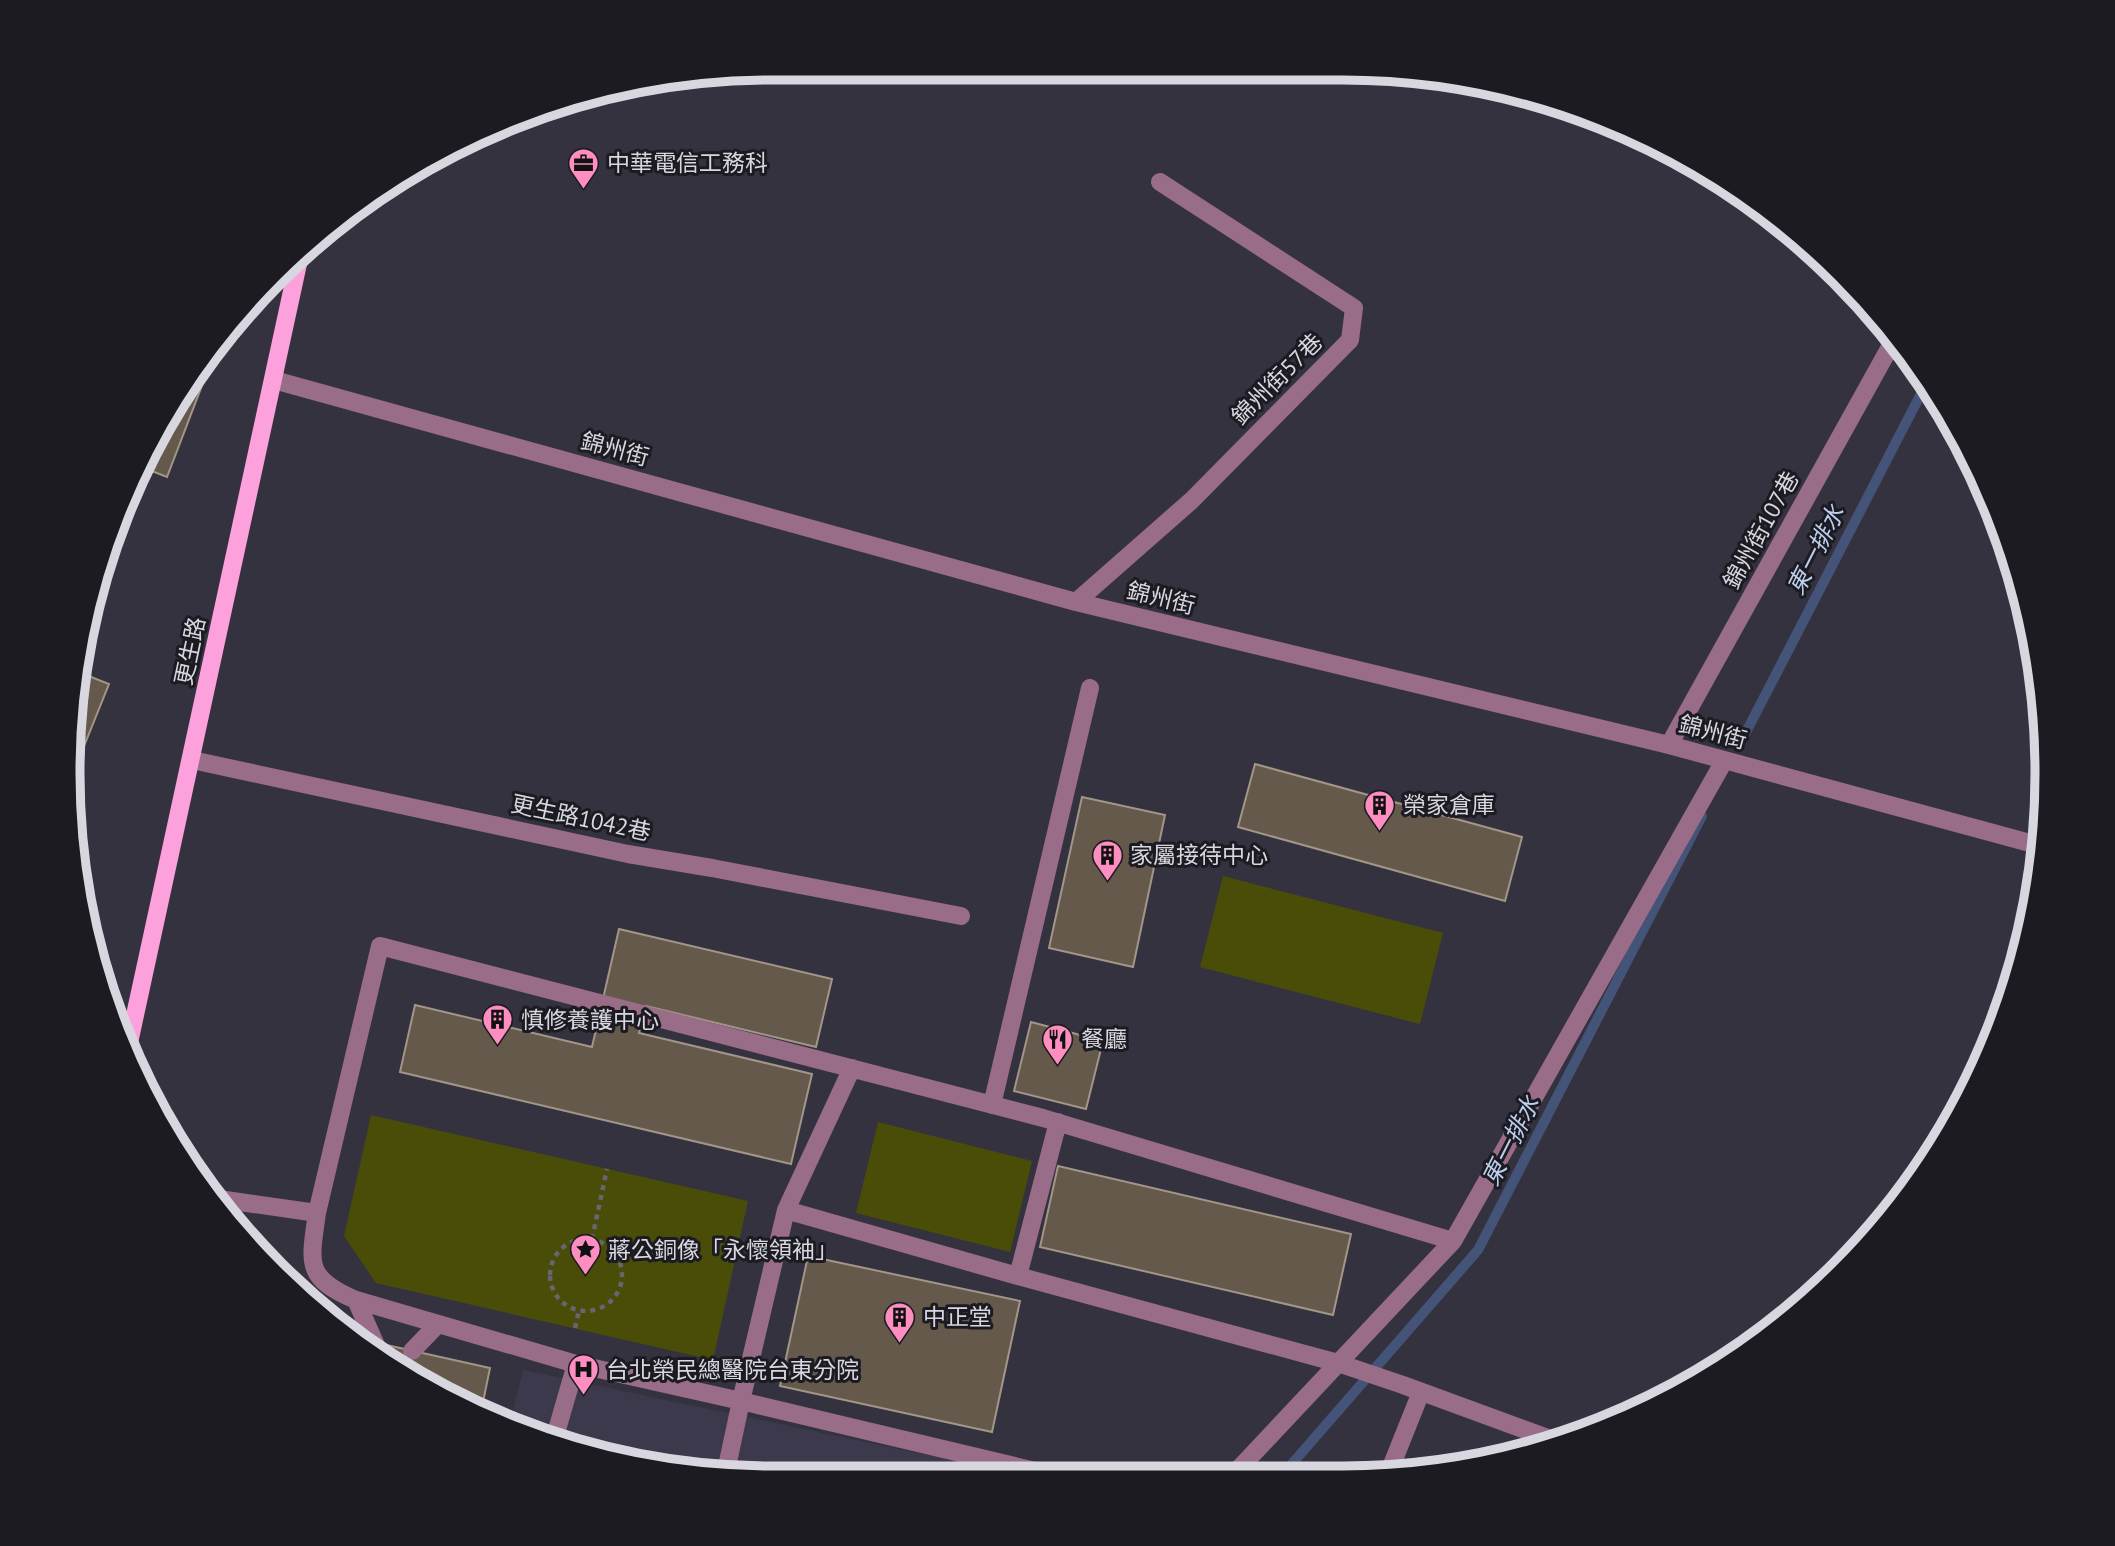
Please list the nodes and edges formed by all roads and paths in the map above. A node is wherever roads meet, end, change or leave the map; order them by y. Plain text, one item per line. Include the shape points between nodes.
1 (1160, 182) dead end
2 (297, 270) edge
3 (1889, 349) edge
4 (274, 380) junction
5 (1076, 602) junction
6 (1090, 688) dead end
7 (1669, 746) junction
8 (192, 760) junction
9 (1724, 761) junction
10 (2031, 843) edge
11 (961, 916) dead end
12 (131, 1033) edge
13 (852, 1068) junction
14 (1047, 1099) dead end
15 (992, 1105) junction
16 (1050, 1120) junction
17 (607, 1169) dead end
18 (228, 1200) edge
19 (786, 1210) junction
20 (317, 1213) junction
21 (592, 1239) junction
22 (1453, 1241) junction
23 (1018, 1276) junction
24 (356, 1300) junction
25 (579, 1311) junction
26 (438, 1324) junction
27 (575, 1328) dead end
28 (373, 1338) edge
29 (412, 1351) dead end
30 (1338, 1363) junction
31 (576, 1364) junction
32 (1421, 1392) junction
33 (741, 1401) junction
34 (557, 1431) edge
35 (1542, 1436) edge
36 (728, 1464) edge
37 (1392, 1464) edge
38 (1014, 1466) edge
39 (1242, 1466) edge

1 - 5 street, 錦州街57巷 via 1354,308 1350,340 1192,500
2 - 4 main road, 更生路
3 - 7 street, 錦州街107巷
4 - 5 street, 錦州街
4 - 8 main road, 更生路
5 - 7 street, 錦州街
6 - 15 street
7 - 9 street, 錦州街
8 - 11 street, 更生路1042巷 via 628,854
8 - 12 main road, 更生路
9 - 10 street, 錦州街
9 - 22 street
13 - 15 street
13 - 19 street
13 - 20 street via 380,946
14 - 16 street
15 - 16 street
16 - 22 street
16 - 23 street
17 - 21 path
18 - 20 street
19 - 23 street
19 - 33 street
20 - 24 street via 311,1256 316,1272 331,1289
21 - 25 path via 568,1242 558,1251 549,1274 557,1297
21 - 25 path via 603,1242 619,1259 622,1282 611,1302
22 - 30 street
23 - 30 street
24 - 26 street
24 - 28 street
25 - 27 path
26 - 29 street
26 - 31 street
30 - 32 street
30 - 39 street
31 - 33 street
31 - 34 street
32 - 35 street
32 - 37 street
33 - 36 street
33 - 38 street

